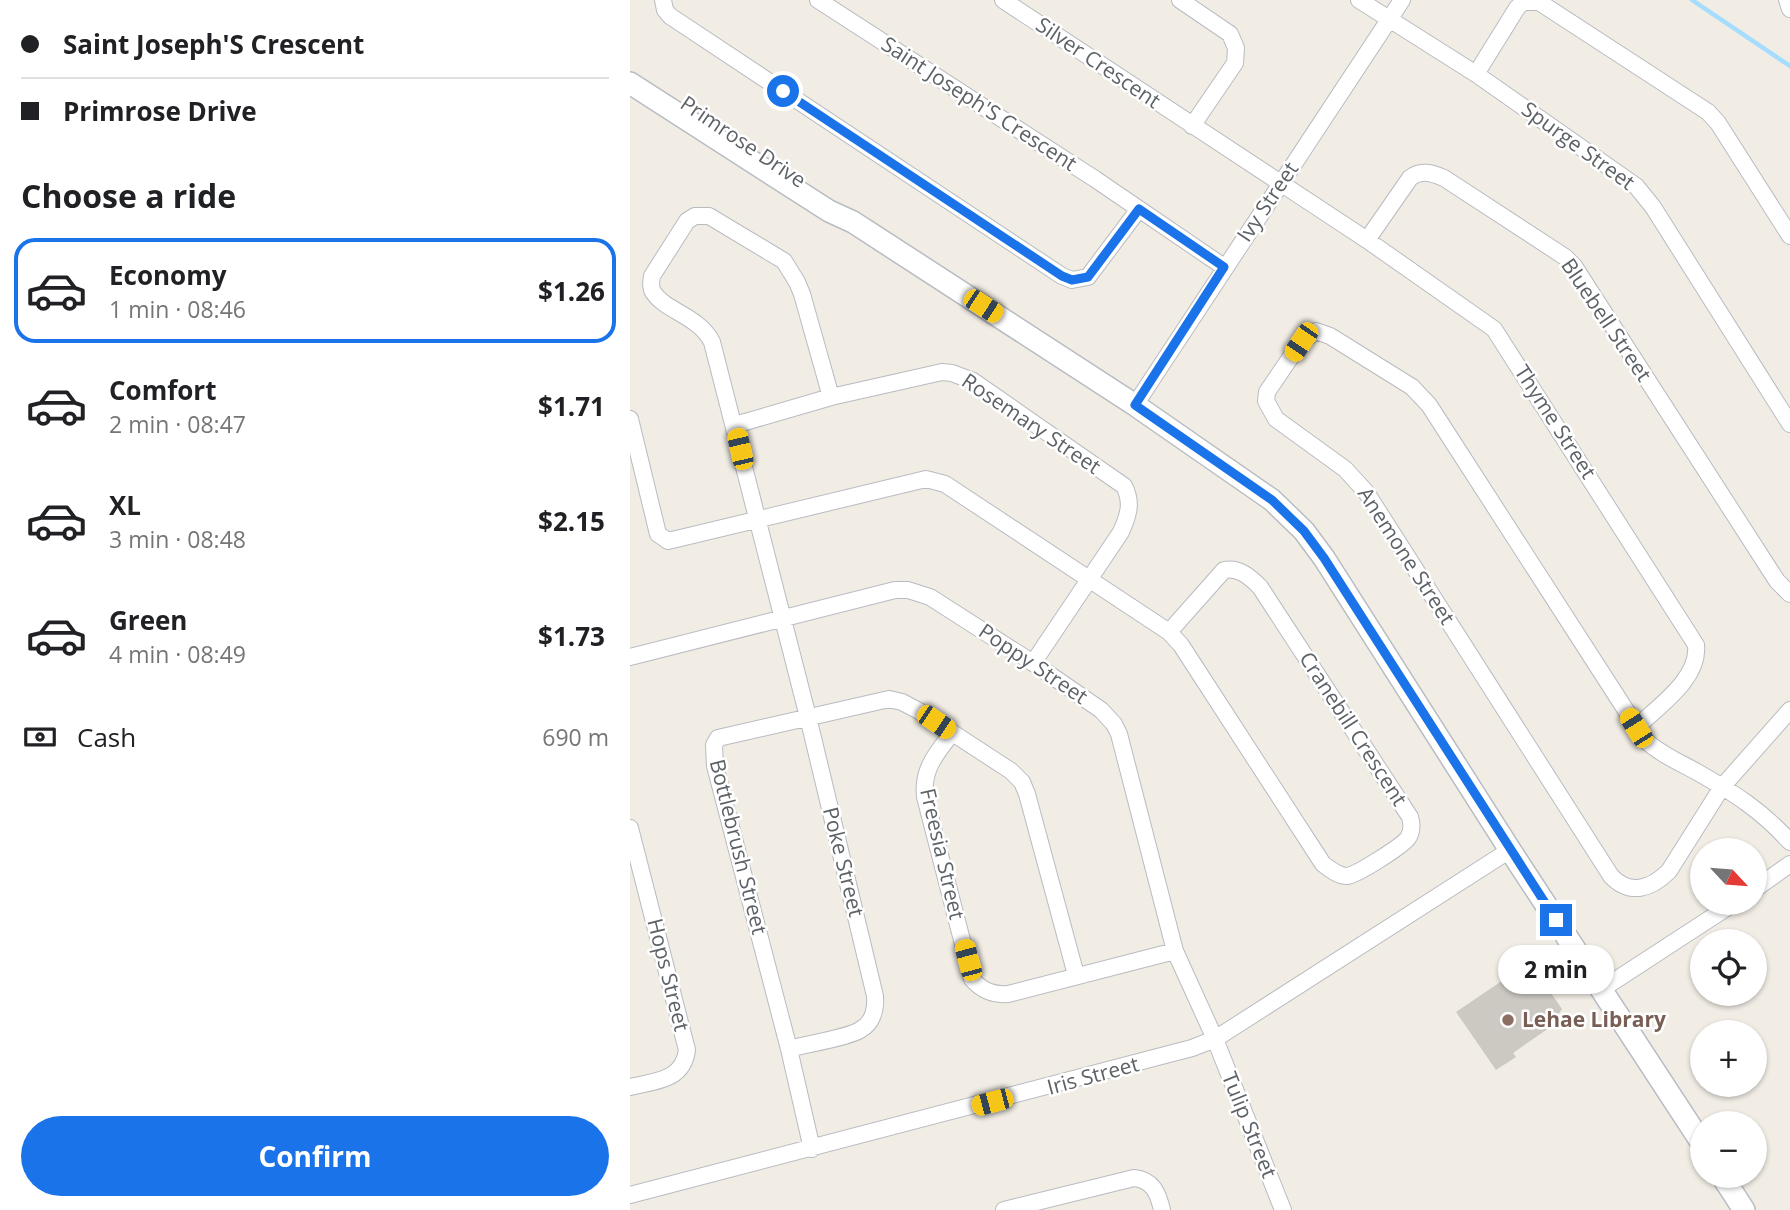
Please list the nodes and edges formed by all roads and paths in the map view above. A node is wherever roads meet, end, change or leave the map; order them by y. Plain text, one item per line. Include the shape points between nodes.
1 (663, 0) edge
2 (818, 0) edge
3 (1003, 0) edge
4 (1180, 0) edge
5 (1359, 0) edge
6 (1402, 0) edge
7 (1787, 0) edge
8 (1790, 9) edge
9 (1389, 20) junction
10 (630, 66) edge
11 (1476, 74) junction
12 (630, 83) edge
13 (1192, 126) junction
14 (1281, 183) junction
15 (1139, 209) junction
16 (853, 222) junction
17 (1790, 236) edge
18 (1367, 240) junction
19 (1224, 267) junction
20 (831, 397) junction
21 (1135, 405) junction
22 (630, 419) edge
23 (1790, 424) edge
24 (735, 425) junction
25 (756, 521) junction
26 (1090, 579) junction
27 (1790, 594) edge
28 (782, 618) junction
29 (1169, 632) junction
30 (630, 657) edge
31 (1033, 663) junction
32 (1790, 710) edge
33 (808, 717) junction
34 (1636, 728) junction
35 (952, 733) junction
36 (1722, 786) junction
37 (630, 828) edge
38 (1790, 842) edge
39 (1510, 850) junction
40 (1790, 864) edge
41 (1768, 880) edge
42 (1716, 915) edge
43 (1175, 951) junction
44 (1076, 975) junction
45 (1602, 989) junction
46 (1214, 1039) junction
47 (789, 1049) junction
48 (630, 1087) edge
49 (1690, 1125) edge
50 (812, 1149) junction
51 (1730, 1188) edge
52 (630, 1195) edge
53 (1004, 1210) edge
54 (1163, 1210) edge
55 (1283, 1210) edge
56 (1744, 1210) edge

1 - 15 street via 670,16 1062,276 1072,280 1088,277
2 - 15 street, Saint Joseph'S Crescent
3 - 13 street, Silver Crescent
4 - 13 street via 1230,34 1236,48 1235,63
5 - 9 street, Spurge Street
6 - 9 street, Ivy Street
7 - 8 street
9 - 11 street, Spurge Street
9 - 14 street, Ivy Street
10 - 16 street, Primrose Drive via 831,202
11 - 17 street via 1517,8 1523,2 1539,2 1708,112
11 - 23 street, Spurge Street via 1636,186
12 - 16 street, Primrose Drive
13 - 14 street, Silver Crescent
14 - 18 street, Thyme Street
14 - 19 street, Ivy Street
15 - 19 street, Saint Joseph'S Crescent
16 - 21 street, Primrose Drive
18 - 27 street, Bluebell Street via 1410,178 1428,172 1565,257 1777,581
18 - 34 street, Thyme Street via 1494,329 1693,638 1697,653 1689,673
19 - 21 street, Ivy Street
20 - 24 street, Rosemary Street
20 - 24 street, Poke Street via 802,294 784,261 717,219 695,216 687,221 652,276 652,291 707,333
20 - 26 street, Rosemary Street via 952,373 973,381 1124,486 1128,516
21 - 39 street, Primrose Drive via 1272,500 1304,531
22 - 25 street, Cranebill Crescent via 663,539
24 - 25 street, Poke Street
25 - 26 street, Cranebill Crescent via 936,480
25 - 28 street, Poke Street
26 - 29 street, Cranebill Crescent
26 - 31 street, Rosemary Street
28 - 30 street, Poppy Street
28 - 31 street, Poppy Street via 908,590 930,597
28 - 33 street, Poke Street
29 - 29 street, Cranebill Crescent via 1323,864 1349,876 1406,840 1410,817 1253,580 1237,570 1224,570
31 - 43 street, Poppy Street via 1101,710 1119,734
32 - 36 street
33 - 35 street, Bottlebrush Street via 889,699 902,702
33 - 47 street, Poke Street via 876,1008 860,1031
33 - 47 street, Bottlebrush Street via 718,738 713,756
34 - 36 street, Anemone Street via 1657,750
34 - 36 street, Anemone Street via 1423,396 1330,336 1316,331 1310,334 1267,392 1269,410 1345,469 1366,492 1611,876 1638,889 1660,881
35 - 44 street, Bottlebrush Street via 1022,782
35 - 44 street, Freesia Street via 926,769 924,789 972,979 983,990 1000,994
36 - 38 street, Anemone Street via 1763,813
37 - 48 street, Hops Street via 687,1050 683,1066 673,1076
39 - 45 street, Primrose Drive
39 - 46 street, Iris Street
40 - 41 street
42 - 45 street
43 - 44 street, Freesia Street
43 - 46 street, Poppy Street
45 - 49 street, Primrose Drive
46 - 50 street, Iris Street via 1171,1055
46 - 55 street, Tulip Street
47 - 50 street, Bottlebrush Street
50 - 52 street, Iris Street
51 - 56 street
53 - 54 street via 1134,1178 1154,1188

